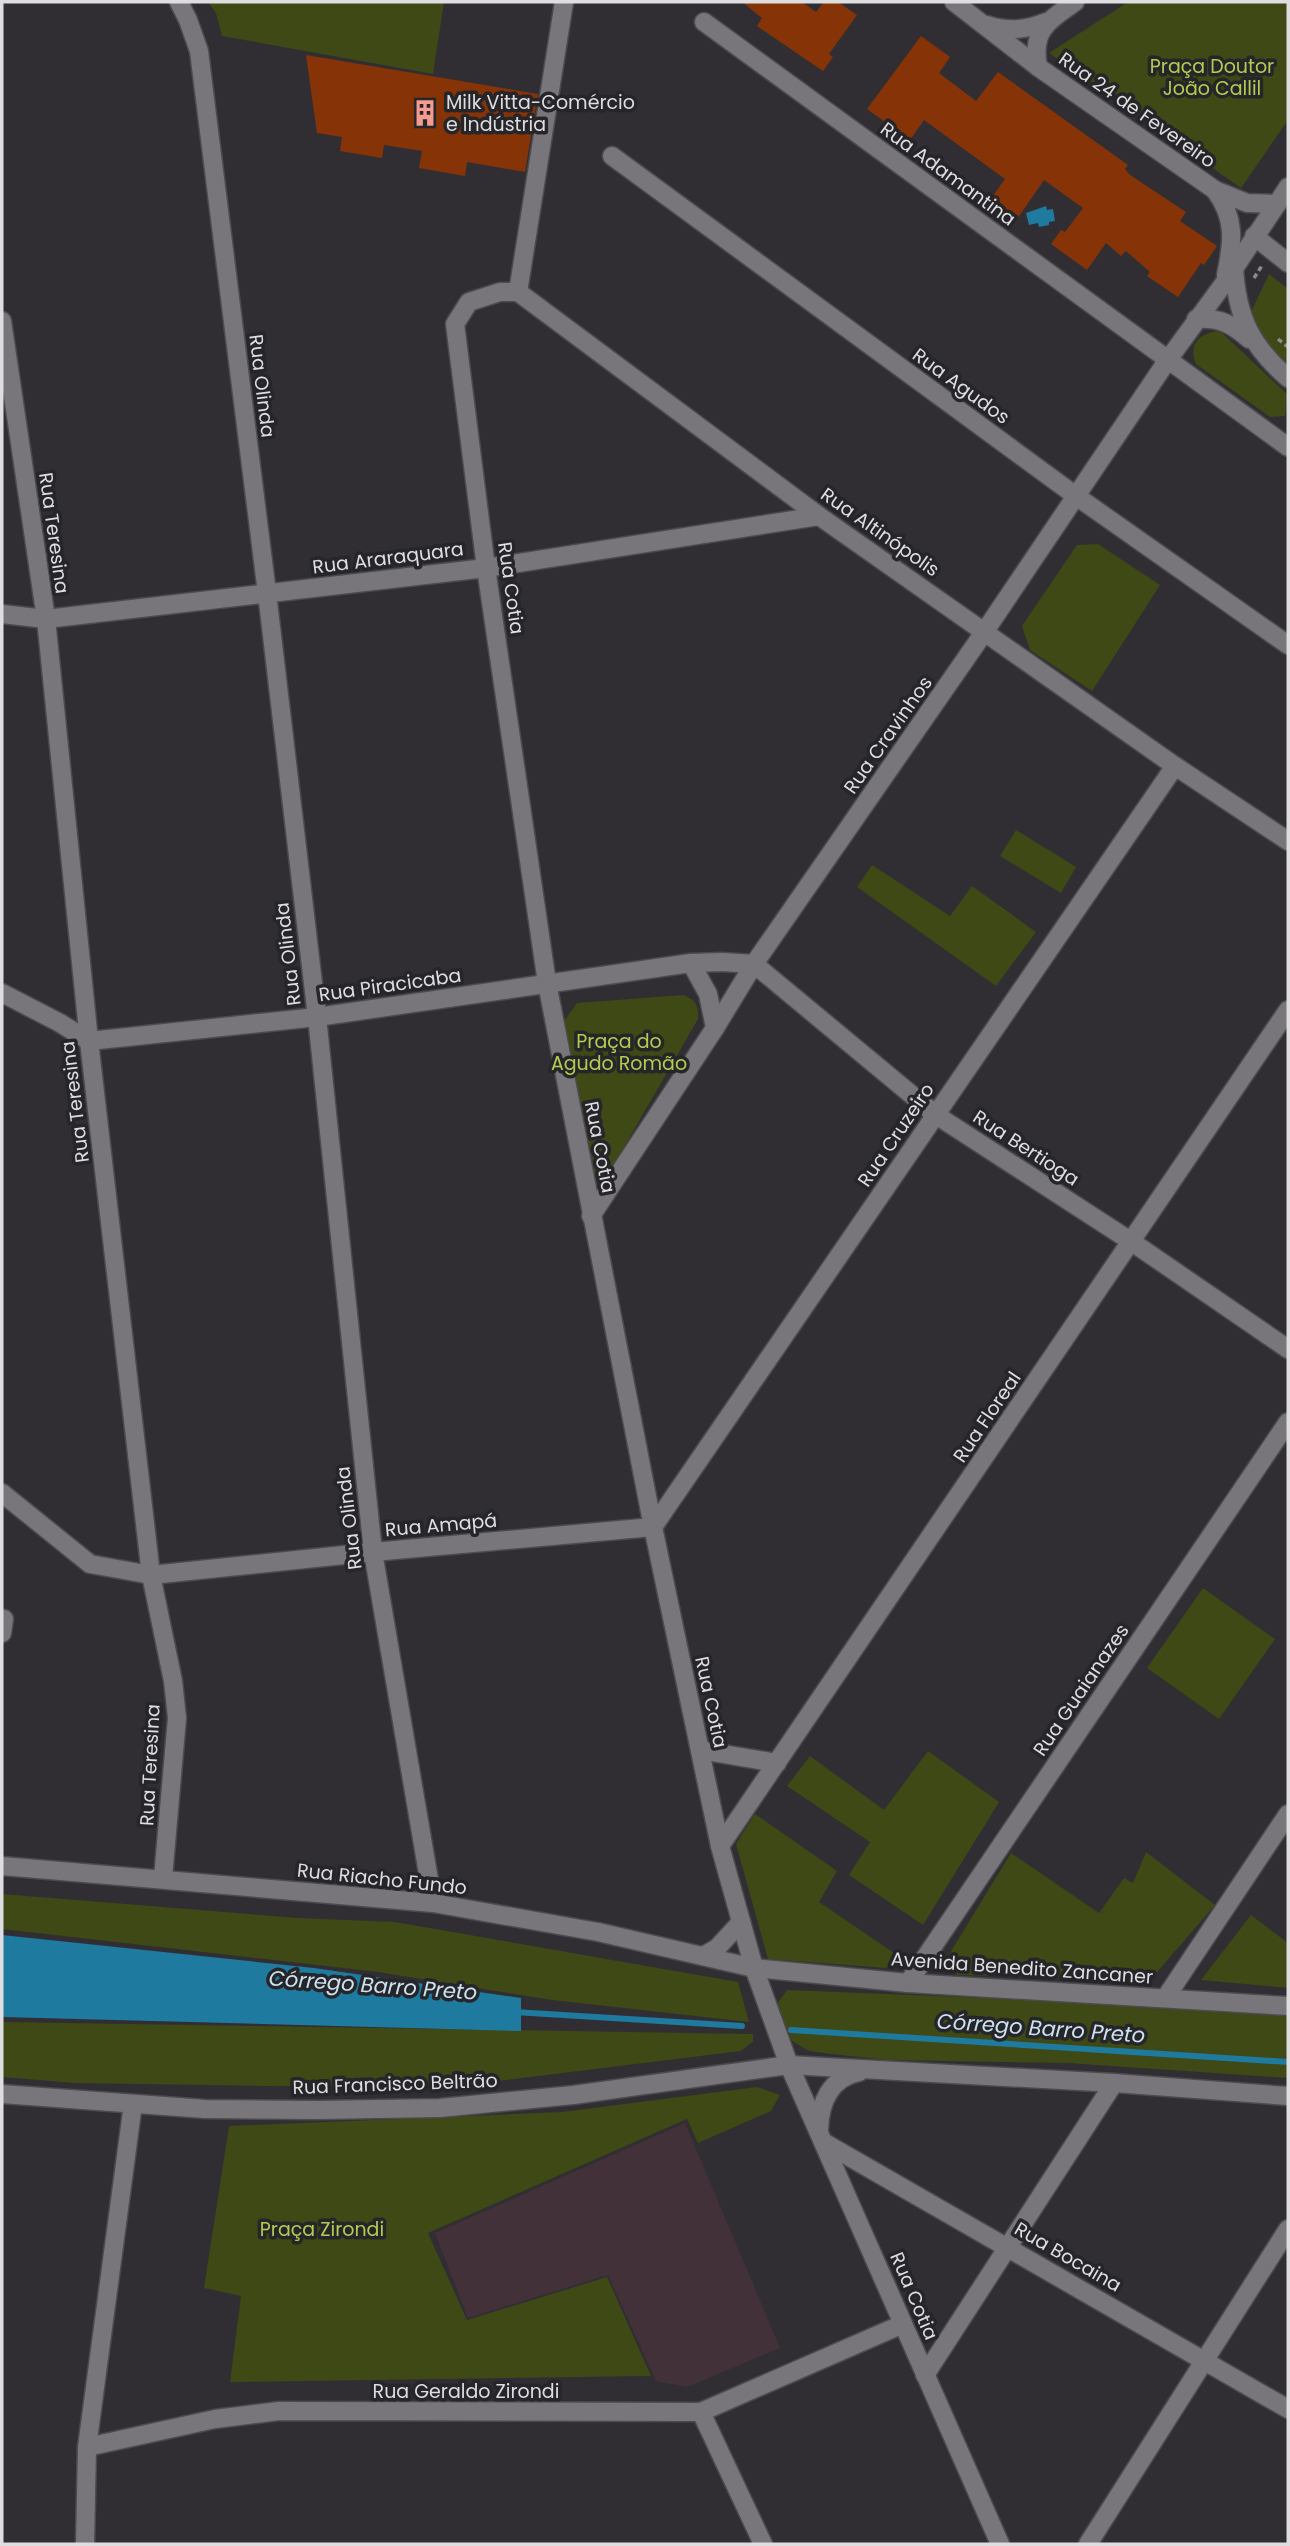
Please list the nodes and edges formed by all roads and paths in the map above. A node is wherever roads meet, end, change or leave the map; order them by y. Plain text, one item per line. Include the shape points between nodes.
1 (180, 2) edge
2 (565, 2) edge
3 (954, 2) edge
4 (1075, 2) edge
5 (704, 22) dead end
6 (1046, 22) junction
7 (984, 24) junction
8 (1038, 67) junction
9 (612, 156) dead end
10 (1288, 187) edge
11 (1215, 190) junction
12 (1277, 204) junction
13 (1254, 236) junction
14 (1288, 263) edge
15 (1230, 275) junction
16 (518, 292) junction
17 (1196, 319) junction
18 (2, 321) edge
19 (1257, 346) junction
20 (1167, 360) junction
21 (1288, 378) edge
22 (1288, 447) edge
23 (1076, 496) junction
24 (820, 516) junction
25 (486, 568) junction
26 (267, 593) junction
27 (2, 614) edge
28 (46, 619) junction
29 (985, 631) junction
30 (1288, 645) edge
31 (1175, 766) junction
32 (1288, 841) edge
33 (691, 963) junction
34 (754, 964) junction
35 (547, 983) junction
36 (2, 993) edge
37 (1288, 1010) edge
38 (317, 1017) junction
39 (715, 1028) junction
40 (89, 1041) junction
41 (936, 1115) junction
42 (591, 1216) junction
43 (1132, 1242) junction
44 (1288, 1349) edge
45 (1288, 1422) edge
46 (2, 1493) edge
47 (653, 1528) junction
48 (373, 1552) junction
49 (151, 1575) junction
50 (700, 1750) junction
51 (777, 1763) junction
52 (1288, 1814) edge
53 (720, 1846) junction
54 (2, 1866) edge
55 (163, 1878) junction
56 (433, 1903) junction
57 (741, 1922) junction
58 (703, 1956) junction
59 (754, 1968) junction
60 (908, 1983) junction
61 (1166, 1997) junction
62 (1288, 2006) edge
63 (789, 2065) junction
64 (867, 2070) junction
65 (1114, 2083) junction
66 (2, 2094) edge
67 (1288, 2096) edge
68 (133, 2104) junction
69 (822, 2136) junction
70 (1288, 2229) edge
71 (1008, 2246) junction
72 (903, 2324) junction
73 (1203, 2360) junction
74 (925, 2375) junction
75 (1288, 2409) edge
76 (701, 2412) junction
77 (88, 2447) junction
78 (85, 2544) edge
79 (763, 2544) edge
80 (1000, 2544) edge
81 (1088, 2544) edge

1 - 26 street, Rua Olinda via 199,51
2 - 16 street
3 - 7 street, Rua 24 de Fevereiro
4 - 6 street
5 - 20 street, Rua Adamantina
6 - 7 street, Rua 24 de Fevereiro via 1015,30
6 - 8 street via 1036,44
7 - 8 street, Rua 24 de Fevereiro
8 - 11 street, Rua 24 de Fevereiro
9 - 23 street, Rua Agudos
10 - 12 street, Rua Cravinhos
11 - 12 street, Rua 24 de Fevereiro via 1247,203
11 - 15 street, Rua Cravinhos via 1231,219
12 - 13 street, Rua Cravinhos
13 - 14 street
13 - 15 street, Rua Cravinhos
15 - 17 street, Rua Cravinhos
15 - 19 street
16 - 24 street, Rua Altinópolis
16 - 25 street, Rua Cotia via 500,292 469,302 455,324
17 - 19 street via 1224,320
17 - 20 street, Rua Cravinhos
18 - 28 street, Rua Teresina
19 - 21 street
20 - 22 street, Rua Adamantina
20 - 23 street, Rua Cravinhos
23 - 29 street, Rua Cravinhos
23 - 30 street, Rua Agudos
24 - 25 street, Rua Araraquara
24 - 29 street, Rua Altinópolis
25 - 26 street, Rua Araraquara
25 - 35 street, Rua Cotia
26 - 28 street, Rua Araraquara
26 - 38 street, Rua Olinda
27 - 28 street, Rua Araraquara
28 - 40 street, Rua Teresina
29 - 31 street, Rua Altinópolis
29 - 34 street, Rua Cravinhos
31 - 32 street, Rua Altinópolis
31 - 41 street, Rua Cruzeiro
33 - 34 street, Rua Piracicaba
33 - 35 street, Rua Piracicaba
33 - 39 street via 708,994
34 - 39 street, Rua Cravinhos
34 - 41 street, Rua Bertioga
35 - 38 street, Rua Piracicaba
35 - 42 street, Rua Cotia
36 - 40 street
37 - 43 street, Rua Floreal
38 - 40 street, Rua Piracicaba
38 - 48 street, Rua Olinda
39 - 42 street, Rua Cravinhos
40 - 49 street, Rua Teresina
41 - 43 street, Rua Bertioga
41 - 47 street, Rua Cruzeiro
42 - 47 street, Rua Cotia
43 - 44 street, Rua Bertioga
43 - 51 street, Rua Floreal
45 - 60 street, Rua Guaianazes
46 - 49 street, Rua Amapá via 90,1564
47 - 48 street, Rua Amapá
47 - 50 street, Rua Cotia
48 - 49 street, Rua Amapá
48 - 56 street, Rua Olinda
49 - 55 street, Rua Teresina via 177,1717
50 - 51 street
50 - 53 street, Rua Cotia
51 - 53 street, Rua Floreal
52 - 61 street
53 - 57 street, Rua Cotia
54 - 55 street, Rua Riacho Fundo
55 - 56 street, Rua Riacho Fundo
56 - 58 street, Rua Riacho Fundo
57 - 58 street
57 - 59 street, Rua Cotia
58 - 59 street, Rua Riacho Fundo
59 - 60 street, Avenida Benedito Zancaner
59 - 63 street, Rua Cotia
60 - 61 street, Avenida Benedito Zancaner
61 - 62 street, Avenida Benedito Zancaner
63 - 64 street
63 - 68 street, Rua Francisco Beltrão via 440,2108 205,2109
63 - 69 street, Rua Cotia
64 - 65 street
64 - 69 street via 850,2074 825,2096 820,2112
65 - 67 street
65 - 71 street
66 - 68 street, Rua Francisco Beltrão
68 - 77 street
69 - 71 street, Rua Bocaina
69 - 72 street, Rua Cotia
70 - 73 street
71 - 73 street, Rua Bocaina
71 - 74 street
72 - 74 street, Rua Cotia
72 - 76 street
73 - 75 street, Rua Bocaina
73 - 81 street
74 - 80 street, Rua Cotia
76 - 77 street, Rua Geraldo Zirondi via 279,2412 215,2418
76 - 79 street
77 - 78 street

